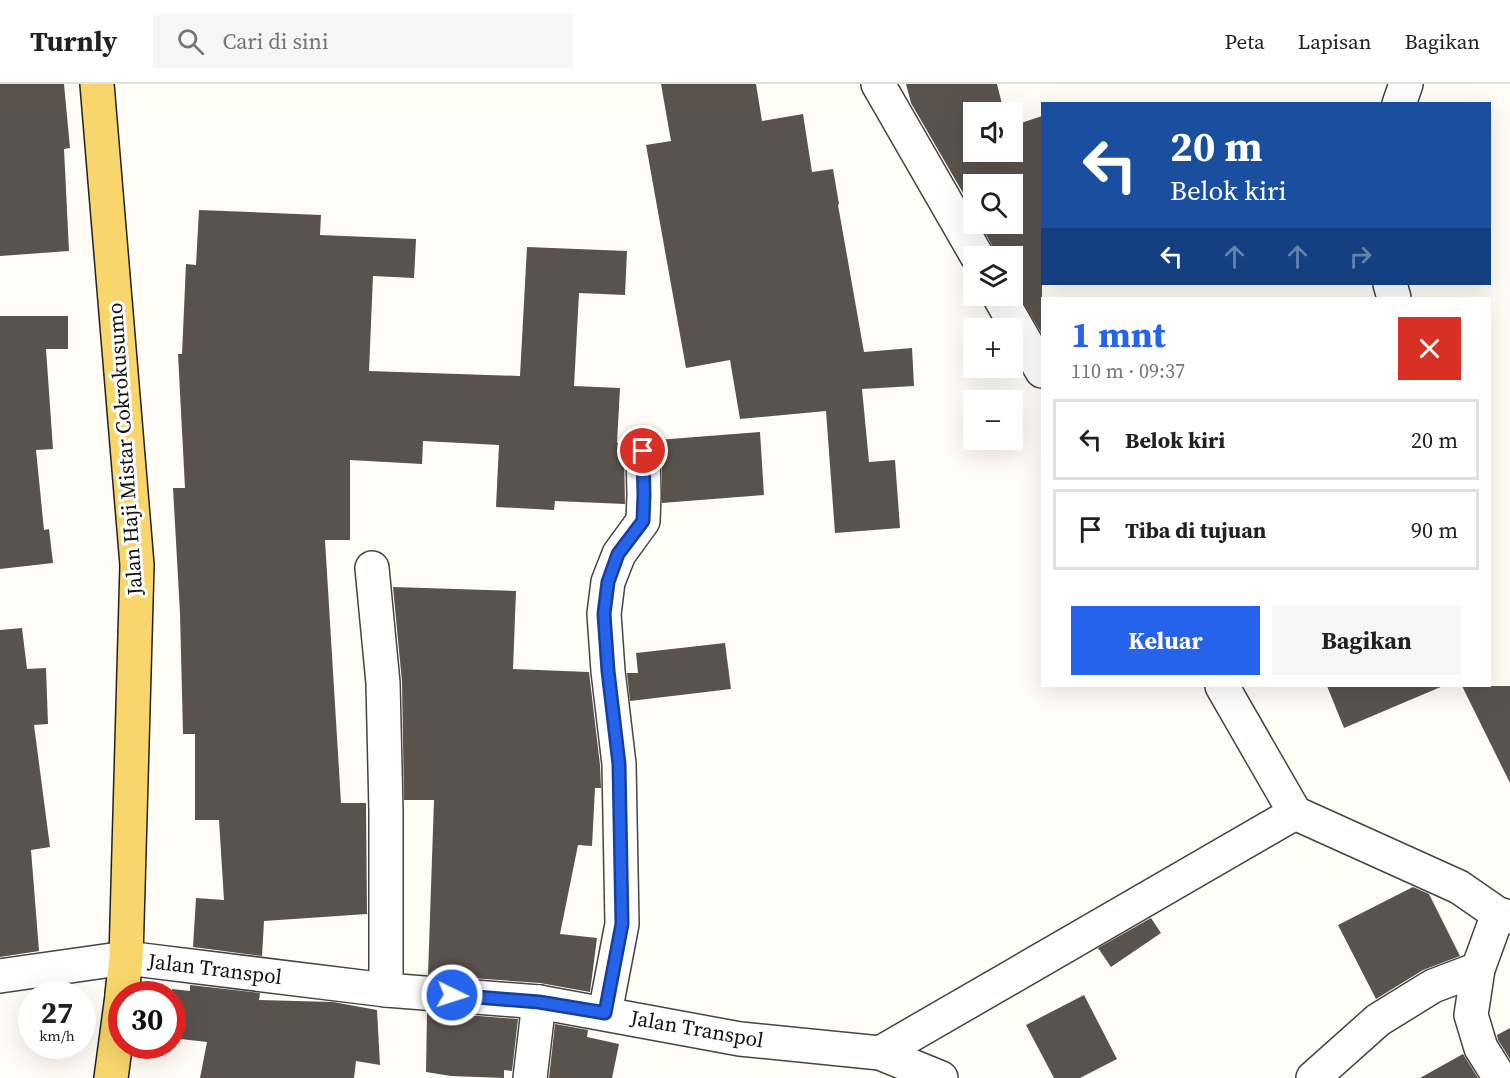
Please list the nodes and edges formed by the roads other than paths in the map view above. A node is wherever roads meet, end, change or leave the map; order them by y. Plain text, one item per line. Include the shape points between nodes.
1 (97, 84) edge
2 (878, 84) edge
3 (1406, 84) edge
4 (1400, 102) edge
5 (971, 246) edge
6 (1005, 306) edge
7 (1041, 369) edge
8 (643, 451) dead end
9 (372, 568) dead end
10 (1223, 687) edge
11 (1295, 813) junction
12 (1504, 916) edge
13 (126, 958) junction
14 (1478, 969) junction
15 (0, 976) edge
16 (124, 981) edge
17 (386, 990) junction
18 (539, 1002) junction
19 (605, 1013) junction
20 (880, 1053) junction
21 (114, 1059) edge
22 (111, 1078) edge
23 (530, 1078) edge
24 (941, 1078) edge
25 (1312, 1078) edge
26 (1500, 1078) edge

1 - 13 main road, Jalan Haji Mistar Cokrokusumo via 136,565
2 - 5 street
3 - 4 street
6 - 7 street
8 - 19 street via 643,521 618,554 608,582 604,614 619,764 622,924
9 - 17 street via 383,682
10 - 11 street
11 - 12 street via 1459,887
11 - 20 street
12 - 14 street
13 - 15 street, Jalan Transpol
13 - 16 main road, Jalan Haji Mistar Cokrokusumo
13 - 17 street, Jalan Transpol
14 - 25 street via 1433,986 1378,1020
14 - 26 street via 1471,1015 1481,1048
17 - 18 street, Jalan Transpol
18 - 19 street, Jalan Transpol
18 - 23 street
19 - 20 street, Jalan Transpol via 740,1040
20 - 24 street, Jalan Transpol
21 - 22 main road, Jalan Haji Mistar Cokrokusumo

